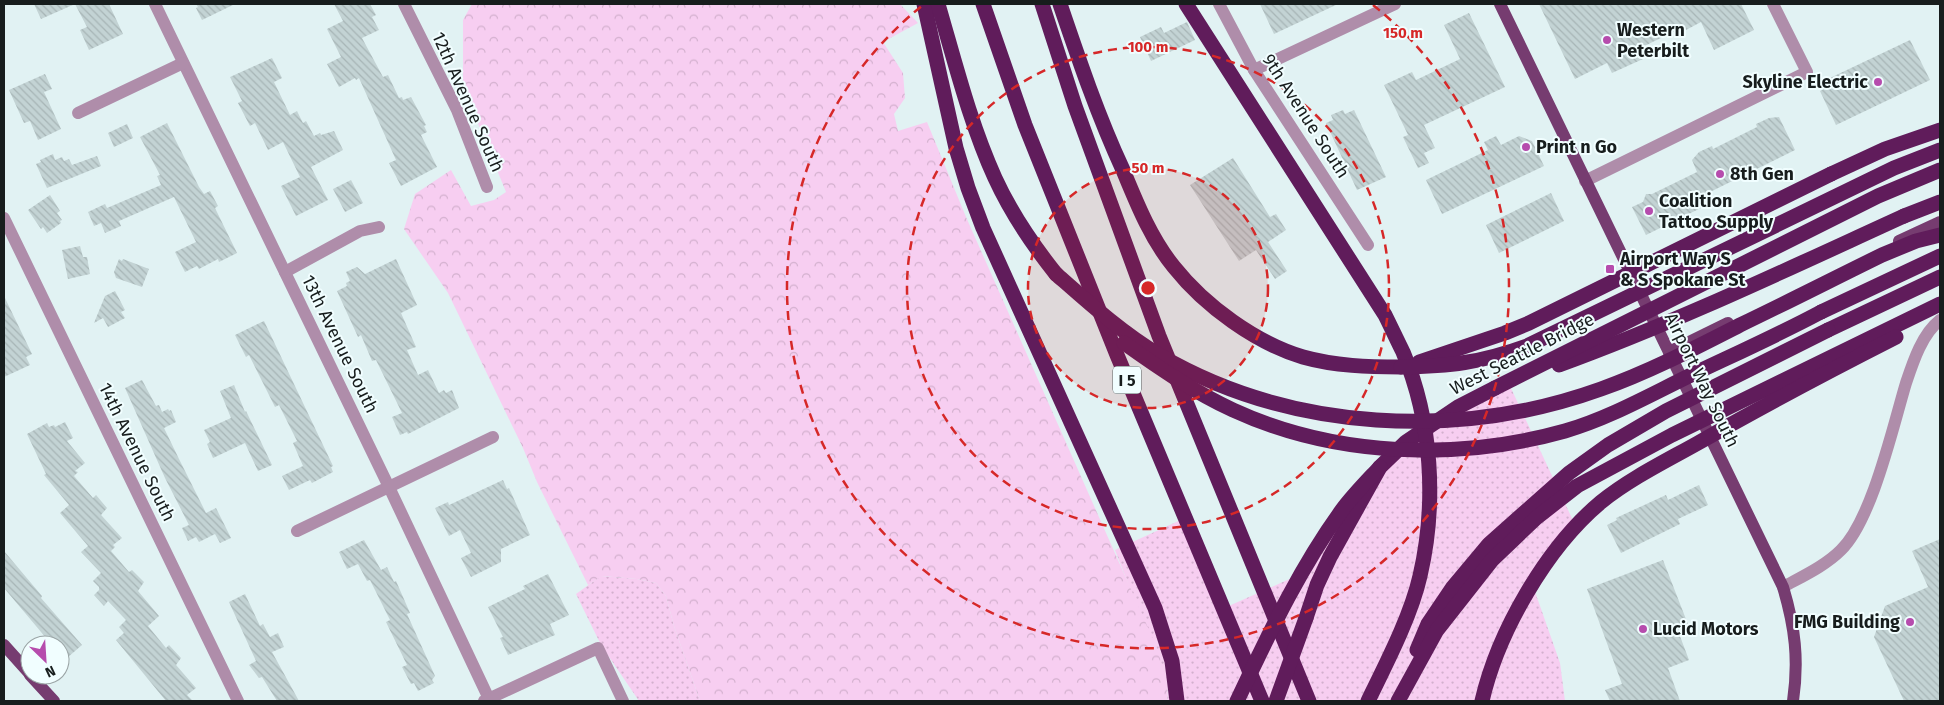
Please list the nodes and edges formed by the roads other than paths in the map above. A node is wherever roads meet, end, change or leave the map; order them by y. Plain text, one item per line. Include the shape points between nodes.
1 (155, 4) edge
2 (404, 4) edge
3 (924, 4) edge
4 (938, 4) edge
5 (983, 4) edge
6 (1042, 4) edge
7 (1060, 4) edge
8 (1186, 4) edge
9 (1219, 4) edge
10 (1396, 4) edge
11 (1500, 4) edge
12 (1773, 4) edge
13 (183, 63) junction
14 (1254, 70) junction
15 (78, 113) dead end
16 (1940, 130) edge
17 (1940, 150) edge
18 (1940, 170) edge
19 (1585, 181) junction
20 (487, 187) dead end
21 (1940, 202) edge
22 (4, 218) edge
23 (1940, 222) edge
24 (379, 227) dead end
25 (1940, 235) edge
26 (1368, 244) dead end
27 (1940, 256) edge
28 (285, 272) junction
29 (1056, 274) junction
30 (1940, 277) edge
31 (1940, 304) edge
32 (1939, 319) edge
33 (1669, 352) junction
34 (1401, 367) junction
35 (1495, 388) junction
36 (493, 437) dead end
37 (1380, 467) junction
38 (389, 487) junction
39 (297, 530) dead end
40 (1783, 587) junction
41 (4, 644) edge
42 (8, 657) edge
43 (20, 667) edge
44 (39, 685) edge
45 (488, 700) edge
46 (54, 701) edge
47 (238, 701) edge
48 (623, 701) edge
49 (1177, 701) edge
50 (1236, 701) edge
51 (1262, 701) edge
52 (1276, 701) edge
53 (1309, 701) edge
54 (1368, 701) edge
55 (1394, 701) edge
56 (1398, 701) edge
57 (1482, 701) edge
58 (1793, 701) edge

1 - 13 street, 13th Avenue South
2 - 20 street, 12th Avenue South via 457,110
3 - 49 highway via 963,173 983,228 1155,608 1172,661
4 - 29 highway via 989,166 1011,210
5 - 51 highway, I 5, bridge via 1025,126
6 - 53 highway, bridge via 1075,106 1159,336
7 - 34 highway via 1134,198 1174,267 1204,298 1243,328 1282,348 1304,357 1338,364
8 - 54 highway, bridge via 1385,315 1418,398 1430,476 1420,576 1407,615
9 - 14 street, 9th Avenue South
10 - 14 street
11 - 19 main road, Airport Way South
12 - 19 street via 1807,72
13 - 15 street
13 - 28 street, 13th Avenue South
14 - 26 street, 9th Avenue South
16 - 34 highway, bridge via 1885,149 1529,322
17 - 34 highway, bridge via 1894,168 1527,346 1466,364
18 - 35 highway, West Seattle Bridge, bridge via 1878,196
19 - 33 main road, Airport Way South
21 - 35 highway, bridge via 1616,344
22 - 47 street, 14th Avenue South
23 - 33 main road
24 - 28 street via 360,231
25 - 29 highway, bridge via 1882,255 1666,362 1603,388 1503,414 1425,421 1321,413 1284,406 1229,389 1142,344
27 - 29 highway, bridge via 1624,408 1566,430 1483,447 1430,449 1385,448 1333,441 1233,410 1171,377 1115,336
28 - 38 street, 13th Avenue South
30 - 55 highway, bridge via 1666,410 1569,473 1489,544 1453,587 1428,624
31 - 56 highway, bridge via 1672,435 1577,486 1536,518 1492,560 1437,630
32 - 40 street via 1911,366 1875,484 1855,532 1827,561
32 - 57 highway, bridge via 1763,406 1629,482 1600,503 1565,539 1532,584 1510,622
33 - 40 main road, Airport Way South
35 - 37 highway, West Seattle Bridge, bridge via 1458,407 1406,442
36 - 38 street
37 - 50 highway, West Seattle Bridge, bridge via 1343,509 1314,553
37 - 52 highway, bridge via 1317,585
38 - 39 street
38 - 45 street, 13th Avenue South
40 - 58 main road, Airport Way South via 1794,633 1796,680
41 - 42 main road
42 - 43 main road
44 - 46 main road
45 - 48 street via 598,648

